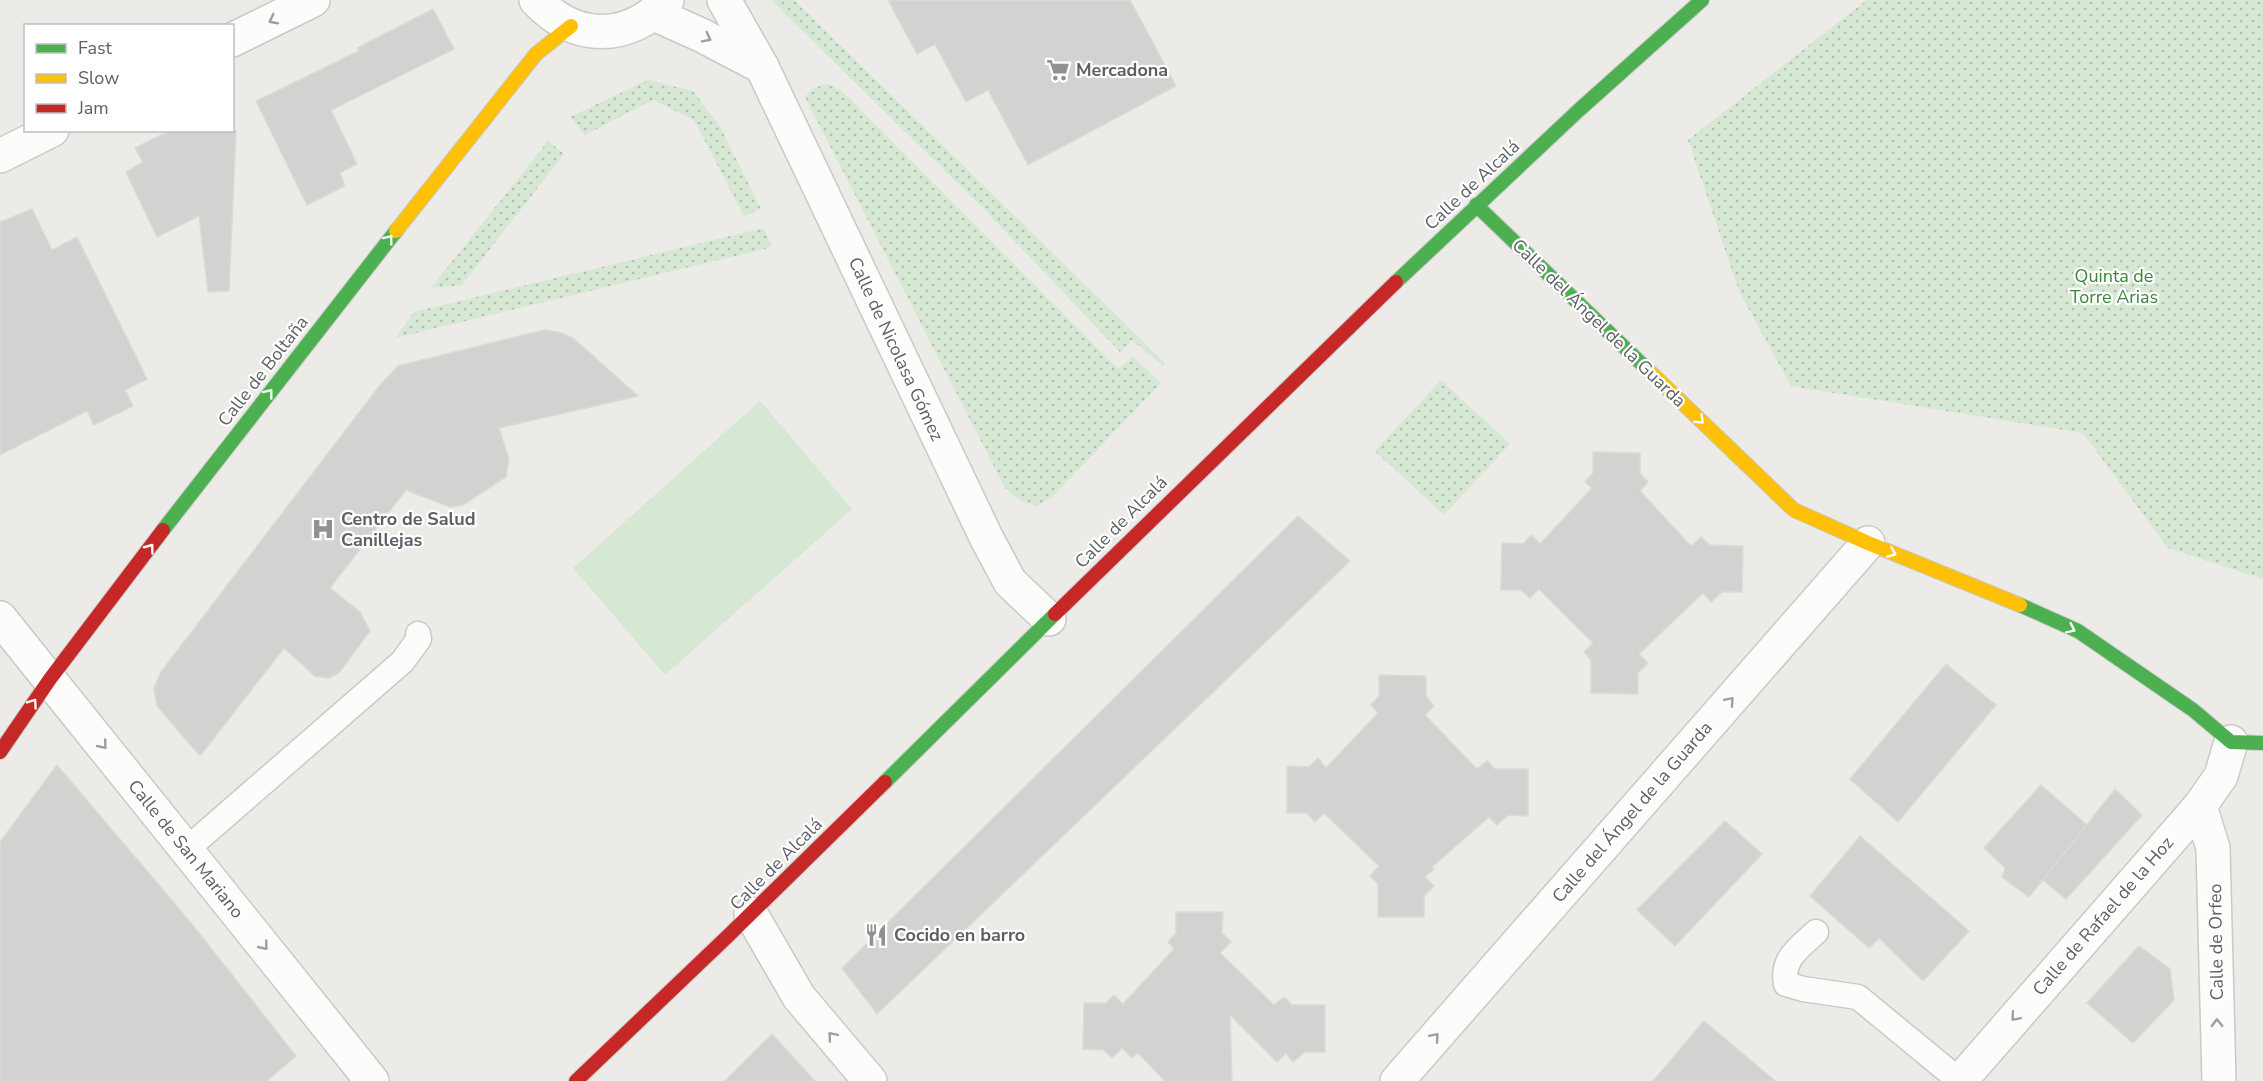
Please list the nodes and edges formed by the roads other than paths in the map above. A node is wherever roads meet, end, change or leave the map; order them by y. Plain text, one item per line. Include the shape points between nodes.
1 (313, 0) edge
2 (536, 0) edge
3 (724, 0) edge
4 (1702, 0) edge
5 (660, 7) edge
6 (571, 26) junction
7 (234, 39) edge
8 (762, 67) junction
9 (48, 132) edge
10 (0, 156) edge
11 (1476, 205) junction
12 (1868, 543) junction
13 (0, 618) edge
14 (1049, 619) junction
15 (418, 634) dead end
16 (50, 679) junction
17 (2231, 742) junction
18 (2263, 743) edge
19 (0, 752) edge
20 (2200, 806) junction
21 (187, 849) junction
22 (751, 914) junction
23 (1815, 932) dead end
24 (372, 1081) edge
25 (576, 1081) edge
26 (870, 1081) edge
27 (1397, 1081) edge
28 (1960, 1081) edge
29 (2219, 1081) edge

1 -> 7 street
2 - 6 street
3 - 8 street, Calle de Nicolasa Gómez
4 - 11 street, Calle de Alcalá
5 - 6 street via 635,25 614,31
5 -> 8 street
16 -> 6 street, Calle de Boltaña via 508,89 536,54
8 - 14 street, Calle de Nicolasa Gómez via 991,546 1010,582
9 - 10 street
11 -> 12 street, Calle del Ángel de la Guarda via 1794,510
11 - 14 street, Calle de Alcalá
12 -> 17 street, Calle del Ángel de la Guarda via 2078,631 2193,710
27 -> 12 street, Calle del Ángel de la Guarda
13 - 16 street, Calle de San Mariano
14 - 22 street, Calle de Alcalá
15 - 21 lane via 419,639 402,663
19 -> 16 street, Calle de Boltaña
16 -> 21 street, Calle de San Mariano
17 - 18 street
17 - 20 street, Calle de Rafael de la Hoz via 2221,776
20 -> 28 street, Calle de Rafael de la Hoz
29 -> 20 street, Calle de Orfeo via 2213,848
21 -> 24 street, Calle de San Mariano
22 - 25 street, Calle de Alcalá
26 -> 22 street via 799,997
23 - 28 lane via 1794,952 1784,971 1786,984 1858,997

